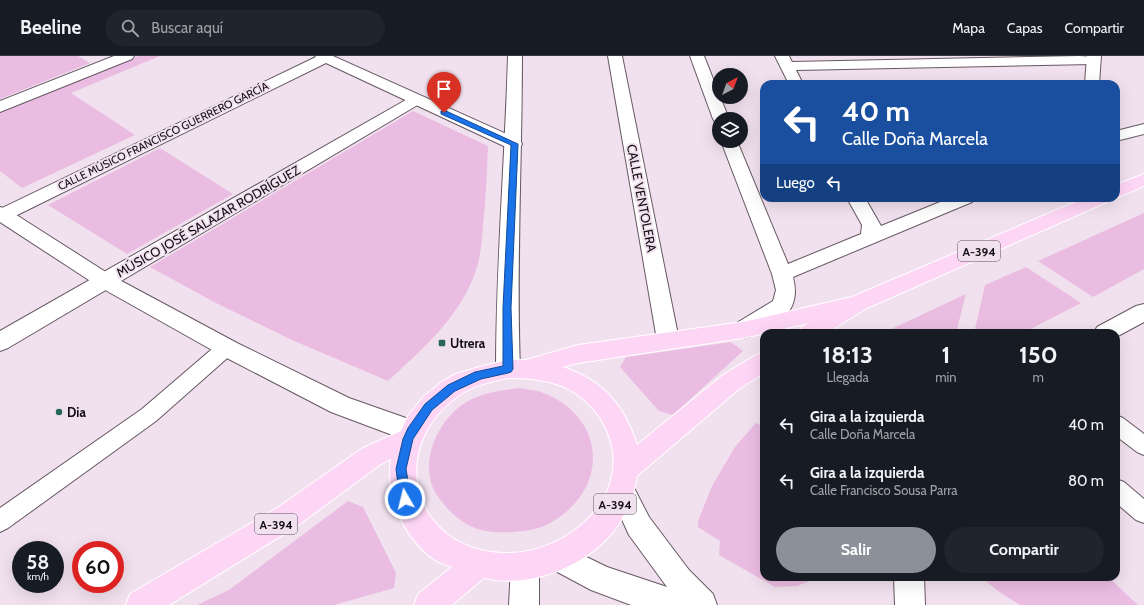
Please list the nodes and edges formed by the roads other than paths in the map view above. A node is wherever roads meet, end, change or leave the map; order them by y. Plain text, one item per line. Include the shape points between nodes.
1 (127, 56) edge
2 (515, 56) edge
3 (615, 56) edge
4 (697, 56) edge
5 (324, 57) edge
6 (1051, 58) edge
7 (1093, 58) edge
8 (784, 61) edge
9 (794, 80) edge
10 (1092, 80) edge
11 (416, 100) junction
12 (0, 107) edge
13 (718, 112) edge
14 (1144, 129) edge
15 (1120, 135) edge
16 (514, 144) junction
17 (732, 148) edge
18 (1144, 180) edge
19 (1120, 190) edge
20 (858, 202) edge
21 (956, 202) edge
22 (1092, 202) edge
23 (1, 215) edge
24 (870, 236) junction
25 (782, 274) junction
26 (105, 281) junction
27 (858, 304) junction
28 (1144, 312) edge
29 (817, 329) edge
30 (1112, 329) edge
31 (743, 330) junction
32 (668, 340) junction
33 (0, 342) edge
34 (226, 348) junction
35 (760, 364) edge
36 (519, 369) junction
37 (1120, 427) edge
38 (410, 435) junction
39 (1143, 445) edge
40 (624, 480) junction
41 (1120, 492) edge
42 (1144, 512) edge
43 (0, 521) edge
44 (558, 557) junction
45 (479, 564) junction
46 (525, 566) junction
47 (909, 581) edge
48 (141, 605) edge
49 (429, 605) edge
50 (524, 605) edge
51 (674, 605) edge
52 (702, 605) edge
53 (910, 605) edge

1 - 12 street
2 - 16 street
3 - 32 street, CALLE VENTOLERA
4 - 13 street
5 - 11 street
5 - 23 street, CALLE MÚSICO FRANCISCO GUERRERO GARCÍA
6 - 7 street
6 - 8 street
7 - 10 street
8 - 9 street
11 - 16 street
11 - 26 street, MÚSICO JOSÉ SALAZAR RODRÍGUEZ
14 - 15 street
16 - 36 street via 507,308
17 - 25 street
18 - 19 main road
20 - 24 street via 870,225
21 - 24 street
22 - 27 main road, A-394
23 - 26 street
24 - 25 street
25 - 31 street via 786,290 782,305
26 - 33 street, MÚSICO JOSÉ SALAZAR RODRÍGUEZ
26 - 34 street
27 - 29 main road, A-394
27 - 31 main road, A-394
28 - 30 street
31 - 32 main road, A-394
32 - 36 main road, A-394 via 578,354
34 - 38 street via 340,405
34 - 43 lane via 149,415
35 - 40 main road, A-394 via 731,382
36 - 38 main road, A-394 via 479,375 452,388 429,407
36 - 40 main road, A-394 via 556,374 580,384 600,400 616,420 625,444
37 - 39 lane
38 - 45 main road, A-394 via 401,469 405,499 420,528 445,550
38 - 48 main road, A-394 via 372,456 287,517
40 - 44 main road, A-394 via 608,517 586,541
40 - 52 street via 639,526 679,580
41 - 42 lane
44 - 46 main road, A-394
44 - 51 street via 600,580
45 - 46 main road, A-394 via 501,567
45 - 49 main road
46 - 50 street
47 - 53 street

